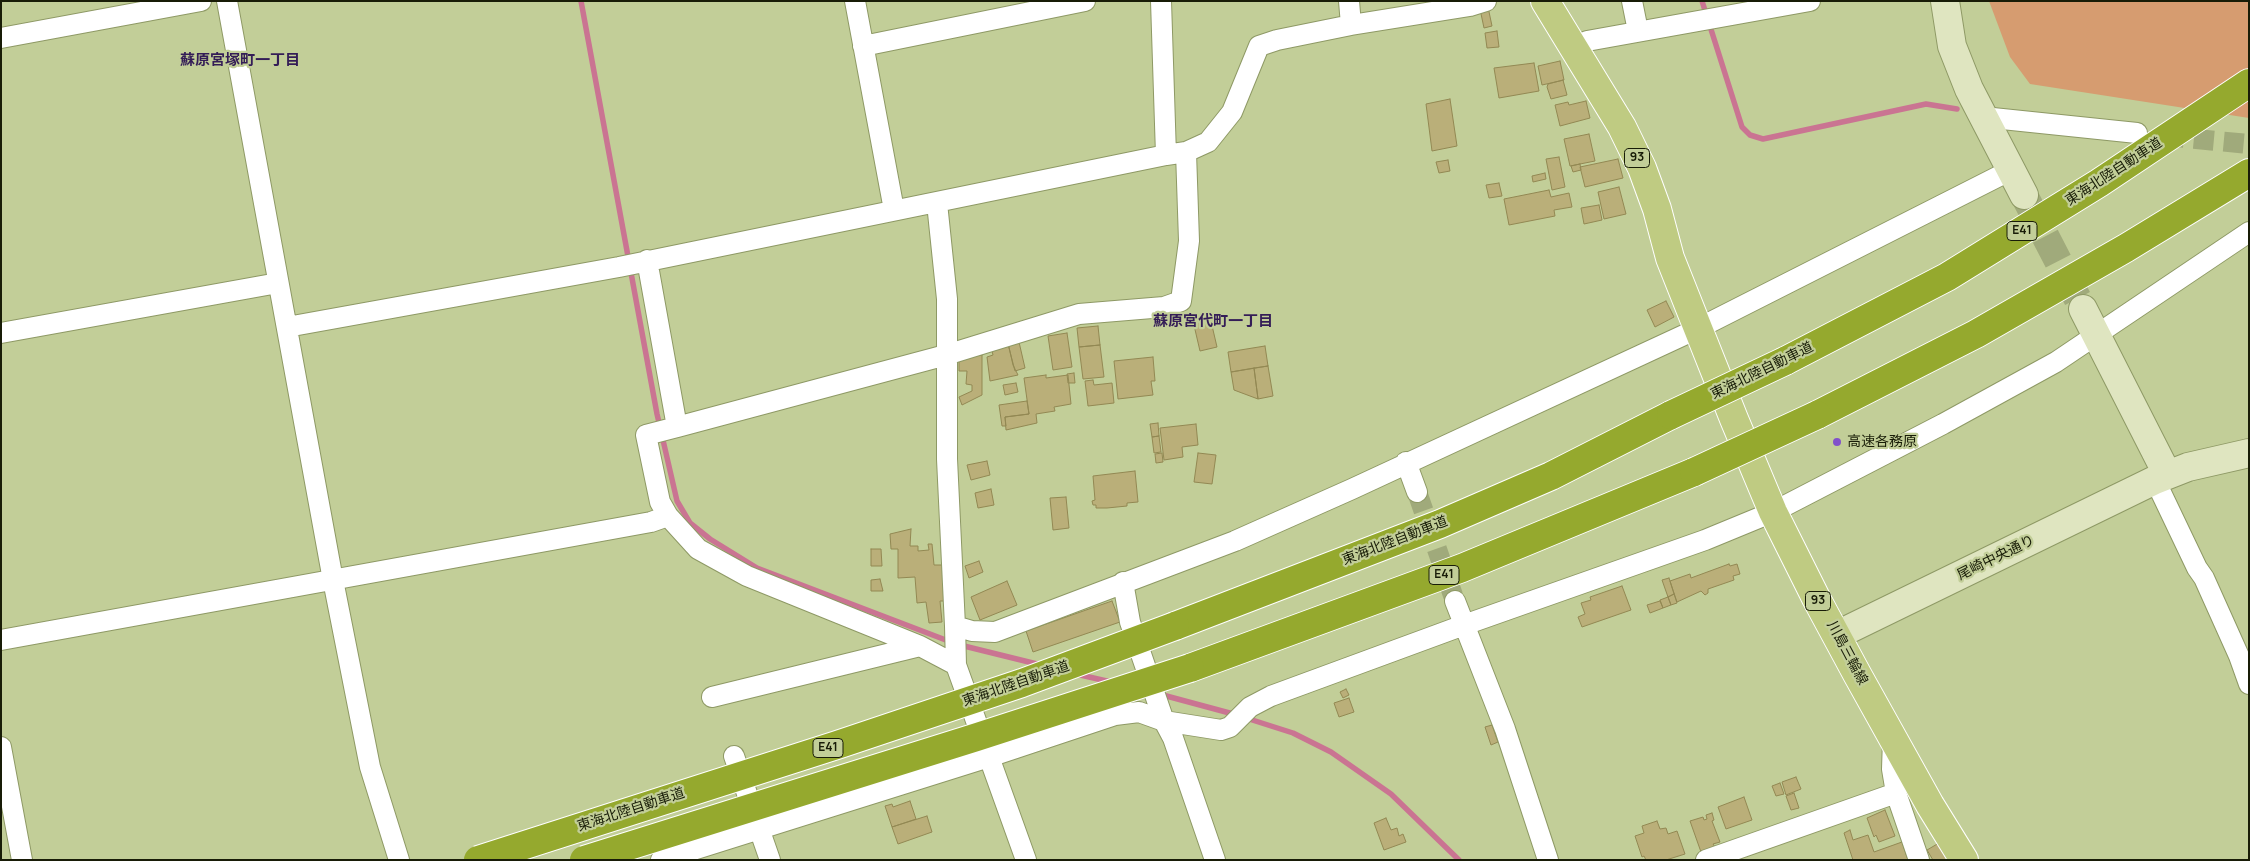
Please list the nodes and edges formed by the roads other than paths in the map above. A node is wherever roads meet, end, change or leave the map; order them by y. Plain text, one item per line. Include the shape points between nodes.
1 (201, 1) edge
2 (227, 1) edge
3 (854, 1) edge
4 (1084, 1) edge
5 (1161, 1) edge
6 (1349, 1) edge
7 (1486, 1) edge
8 (1544, 1) edge
9 (1632, 1) edge
10 (1810, 1) edge
11 (1945, 1) edge
12 (1351, 25) junction
13 (1638, 31) junction
14 (1, 38) edge
15 (863, 46) junction
16 (1574, 51) junction
17 (2249, 83) edge
18 (1983, 117) junction
19 (2137, 133) dead end
20 (1176, 154) junction
21 (2011, 170) junction
22 (2249, 173) edge
23 (2024, 195) tunnel mouth
24 (937, 203) junction
25 (894, 210) junction
26 (2249, 232) edge
27 (647, 260) junction
28 (278, 283) junction
29 (2083, 309) tunnel mouth
30 (287, 327) junction
31 (1697, 329) junction
32 (1, 333) edge
33 (2096, 334) junction
34 (946, 355) junction
35 (666, 430) junction
36 (2249, 453) edge
37 (1406, 462) junction
38 (2161, 477) junction
39 (1417, 492) tunnel mouth
40 (1774, 512) junction
41 (668, 516) junction
42 (333, 580) junction
43 (1123, 582) junction
44 (1455, 601) tunnel mouth
45 (1464, 625) junction
46 (956, 631) junction
47 (1837, 635) junction
48 (1, 640) edge
49 (920, 646) junction
50 (956, 662) junction
51 (2249, 684) edge
52 (712, 697) dead end
53 (1162, 715) junction
54 (1893, 739) junction
55 (1, 747) edge
56 (734, 756) dead end
57 (989, 757) junction
58 (1896, 793) junction
59 (759, 828) junction
60 (22, 860) edge
61 (399, 860) edge
62 (478, 860) edge
63 (584, 860) edge
64 (661, 860) edge
65 (770, 860) edge
66 (1026, 860) edge
67 (1215, 860) edge
68 (1548, 860) edge
69 (1706, 860) edge
70 (1919, 860) edge
71 (1964, 860) edge

1 - 14 street
2 - 28 street
3 - 15 street
4 - 15 street
5 - 20 street
6 - 12 street
7 - 12 street
8 - 16 main road, 93
9 - 13 street
10 - 13 street
11 - 18 street via 1952,46
12 - 20 street via 1260,46 1232,112 1208,142
13 - 16 street via 1587,41
15 - 25 street
16 - 31 main road, 93 via 1622,128 1642,168 1670,258
17 - 62 highway, 東海北陸自動車道 / E41, bridge via 2099,183 1947,277 1551,476 1440,524 1022,683
18 - 19 street
18 - 21 street
20 - 24 street
20 - 34 street via 1189,241 1181,301 1164,307 1079,314
21 - 23 street
21 - 31 street
22 - 63 highway, E41, bridge via 1976,334 1818,415 1694,472 1462,568 1190,668
24 - 25 street
24 - 34 street via 947,300
25 - 27 street
26 - 33 street
27 - 30 street
27 - 35 street
28 - 30 street
28 - 32 street
29 - 33 street
30 - 42 street
31 - 37 street
31 - 40 main road, 川島三輪線 / 93
33 - 38 street
33 - 40 street via 2056,362
34 - 35 street
34 - 46 street via 947,459
35 - 41 street via 646,435 660,502
36 - 38 street, 尾崎中央通り via 2188,467
37 - 39 street
37 - 43 street via 1235,541
38 - 47 street, 尾崎中央通り
38 - 51 street
40 - 45 street via 1705,540
40 - 47 main road, 川島三輪線 / 93
41 - 42 street via 651,522
41 - 49 street via 698,549 747,576
42 - 48 street
42 - 61 street via 370,767
43 - 46 street via 995,632
43 - 53 street via 1130,622
44 - 45 street
45 - 53 street via 1271,696 1250,707 1230,727 1221,730
45 - 68 street via 1505,729
46 - 50 street
47 - 54 main road, 川島三輪線 / 93
49 - 50 street
49 - 52 street
50 - 57 street
53 - 57 street via 1139,712 1115,715
53 - 67 street
54 - 58 street via 1892,769
54 - 71 main road, 川島三輪線 / 93
55 - 60 street
56 - 59 street
57 - 59 street
57 - 66 street
58 - 69 street
58 - 70 street
59 - 64 street
59 - 65 street

